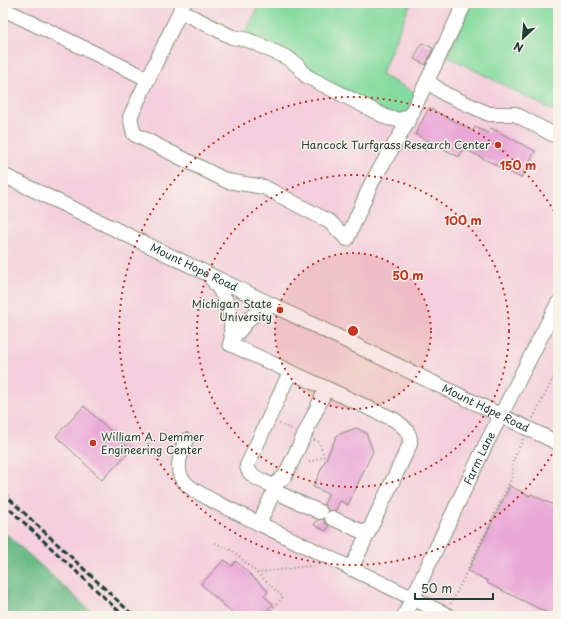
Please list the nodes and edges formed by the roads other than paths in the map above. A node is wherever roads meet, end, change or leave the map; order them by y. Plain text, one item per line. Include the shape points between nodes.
1 (464, 3) edge
2 (182, 7) edge
3 (3, 9) edge
4 (148, 79) junction
5 (427, 81) junction
6 (411, 115) junction
7 (558, 137) edge
8 (3, 175) edge
9 (208, 274) junction
10 (558, 303) edge
11 (273, 305) junction
12 (232, 338) junction
13 (290, 372) junction
14 (326, 389) junction
15 (500, 415) junction
16 (186, 440) dead end
17 (558, 443) edge
18 (273, 489) junction
19 (259, 524) junction
20 (367, 534) junction
21 (351, 569) junction
22 (412, 598) junction
23 (447, 615) edge
24 (404, 616) edge

1 - 5 street
2 - 4 street
2 - 6 street via 232,37 248,40 288,58 306,76 388,118 400,120
3 - 4 street
4 - 6 street via 130,117 134,134 227,181 264,187 330,222 347,239 372,182
5 - 6 street
5 - 7 street via 446,94 489,114 515,114
8 - 9 street, Mount Hope Road
9 - 11 street, Mount Hope Road
9 - 12 street via 221,289 229,308
10 - 15 street, Farm Lane
11 - 12 street via 251,318
11 - 15 street, Mount Hope Road
12 - 13 street via 230,344
13 - 14 street
13 - 18 street via 246,466 250,474
14 - 18 street via 285,476
14 - 20 street via 395,420 409,433 410,444
15 - 17 street, Mount Hope Road
15 - 22 street, Farm Lane
16 - 19 street via 180,453 178,469 188,486
18 - 19 street
18 - 20 street
19 - 21 street
20 - 21 street
21 - 22 street
22 - 23 street
22 - 24 street, Farm Lane

